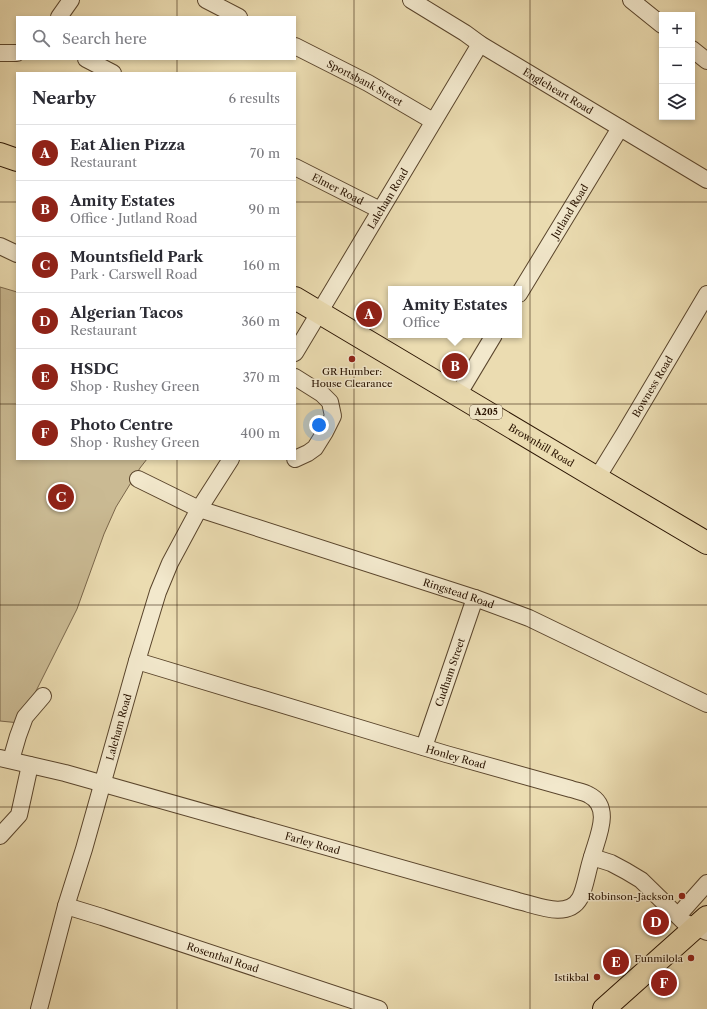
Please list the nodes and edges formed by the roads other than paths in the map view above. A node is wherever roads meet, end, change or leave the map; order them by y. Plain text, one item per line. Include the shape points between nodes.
1 (70, 0) edge
2 (206, 0) edge
3 (410, 0) edge
4 (631, 0) edge
5 (60, 16) edge
6 (237, 16) edge
7 (659, 23) edge
8 (480, 44) junction
9 (296, 47) edge
10 (695, 51) edge
11 (0, 53) edge
12 (16, 53) edge
13 (88, 60) edge
14 (707, 61) edge
15 (111, 72) edge
16 (433, 121) junction
17 (620, 128) junction
18 (0, 154) edge
19 (16, 160) edge
20 (296, 168) edge
21 (707, 180) edge
22 (380, 210) junction
23 (0, 246) edge
24 (16, 254) edge
25 (522, 289) edge
26 (707, 294) edge
27 (296, 299) edge
28 (319, 312) junction
29 (492, 338) edge
30 (296, 351) edge
31 (296, 378) edge
32 (458, 395) junction
33 (296, 459) edge
34 (230, 460) edge
35 (596, 478) junction
36 (138, 479) dead end
37 (199, 509) junction
38 (707, 542) edge
39 (475, 598) junction
40 (137, 661) junction
41 (44, 696) dead end
42 (707, 704) edge
43 (424, 747) junction
44 (6, 759) edge
45 (30, 764) junction
46 (102, 783) junction
47 (0, 836) edge
48 (592, 857) junction
49 (707, 883) edge
50 (66, 906) junction
51 (698, 921) edge
52 (39, 1009) edge
53 (379, 1009) edge
54 (604, 1009) edge

1 - 5 street
2 - 6 street
3 - 8 street, Engleheart Road
4 - 7 street
8 - 16 street, Laleham Road
8 - 17 street, Engleheart Road
9 - 16 street, Sportsbank Street via 368,83
10 - 14 street
11 - 12 street
13 - 15 street
16 - 22 street, Laleham Road
17 - 21 street, Engleheart Road
17 - 25 street, Jutland Road
18 - 19 highway
20 - 22 street, Elmer Road
22 - 28 street, Laleham Road
23 - 24 street
26 - 35 street, Bowness Road
27 - 28 highway, Brownhill Road / A205
28 - 30 street, Laleham Road
28 - 32 highway, Brownhill Road / A205
29 - 32 street
31 - 33 street via 330,402 333,416 315,448
32 - 35 highway, Brownhill Road / A205
34 - 37 street, Laleham Road
35 - 38 highway, Brownhill Road / A205
36 - 37 street, Ringstead Road
37 - 39 street, Ringstead Road
37 - 40 street, Laleham Road via 162,580
39 - 42 street, Ringstead Road via 529,618
39 - 43 street, Cudham Street
40 - 43 street, Honley Road
40 - 46 street, Laleham Road
41 - 44 street via 25,716
43 - 48 street, Honley Road via 590,795 599,803 602,815
44 - 45 street, Farley Road
45 - 46 street, Farley Road
45 - 47 street via 19,815
46 - 48 street, Farley Road via 557,910 567,910 580,898
46 - 50 street, Laleham Road
48 - 51 street via 611,863 641,880 684,922
49 - 51 street
50 - 52 street, Laleham Road
50 - 53 street, Rosenthal Road
51 - 54 highway

